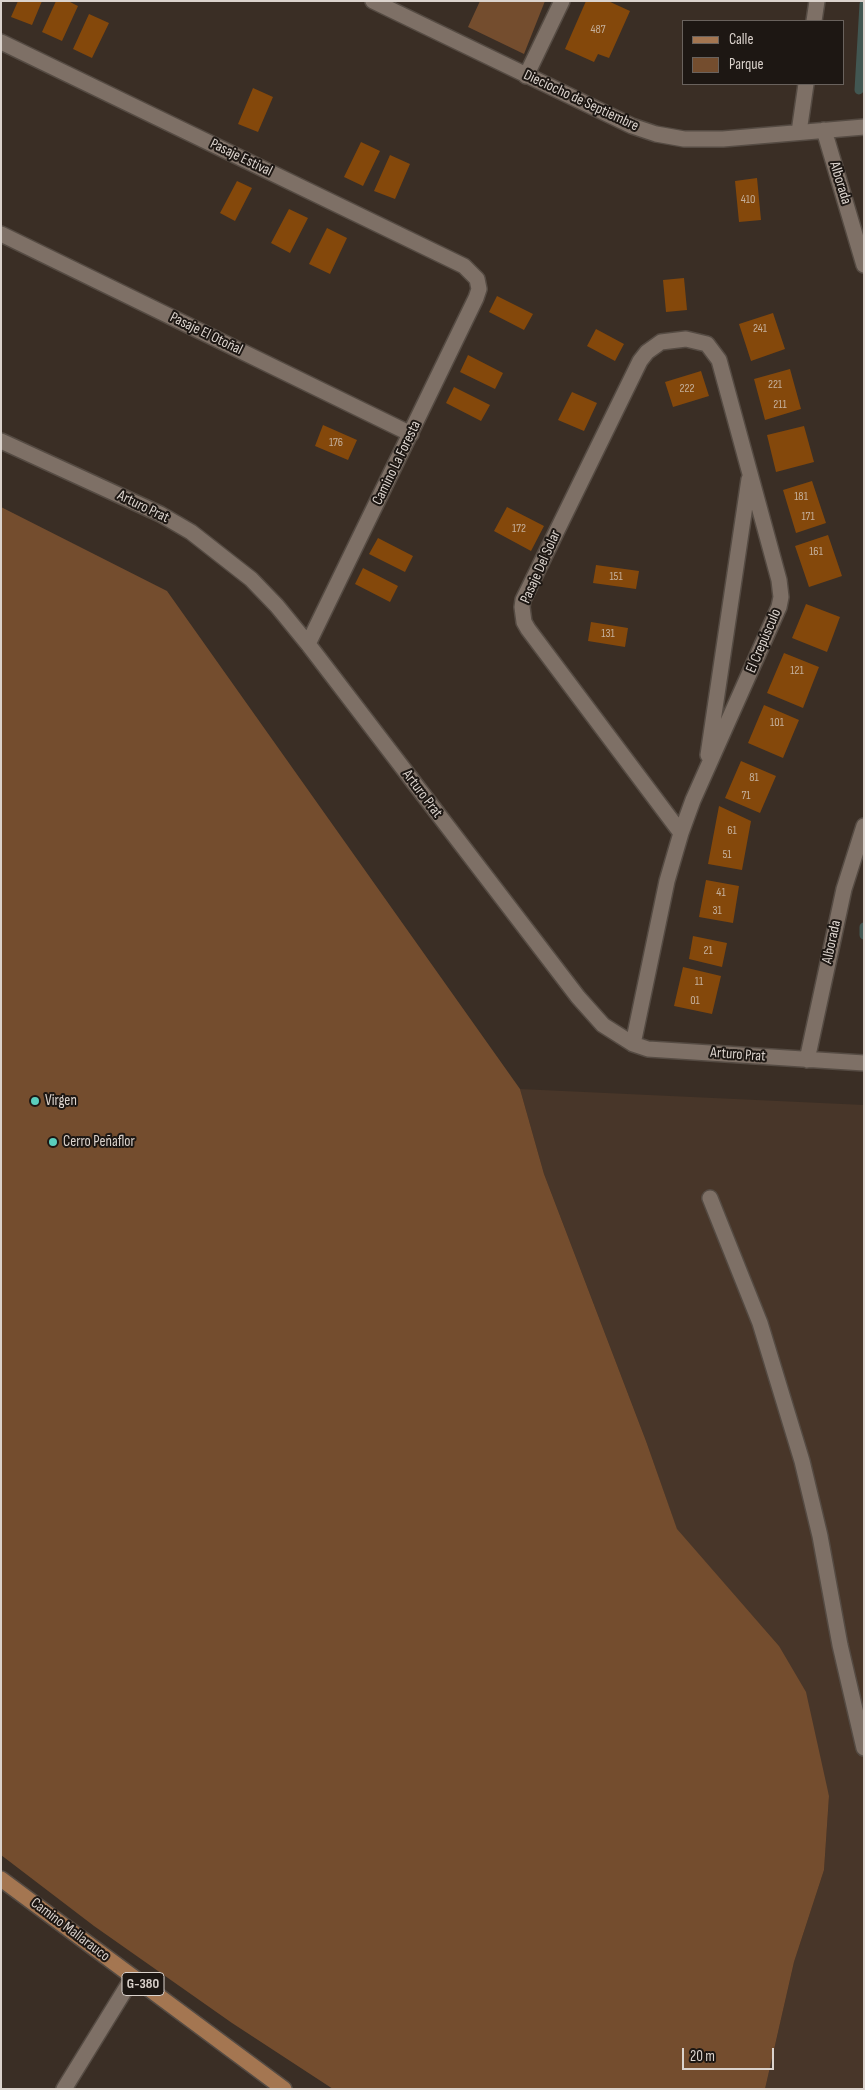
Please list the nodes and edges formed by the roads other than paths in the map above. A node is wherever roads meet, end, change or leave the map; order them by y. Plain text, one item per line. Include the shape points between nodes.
1 (373, 1) edge
2 (562, 1) edge
3 (817, 1) edge
4 (814, 20) edge
5 (1, 42) edge
6 (526, 76) junction
7 (806, 85) edge
8 (864, 127) edge
9 (824, 130) junction
10 (799, 132) junction
11 (1, 234) edge
12 (864, 265) edge
13 (477, 279) joint
14 (667, 340) joint
15 (411, 434) junction
16 (1, 441) edge
17 (750, 472) junction
18 (308, 644) junction
19 (705, 774) junction
20 (864, 826) edge
21 (681, 833) junction
22 (633, 1044) junction
23 (807, 1060) junction
24 (864, 1063) edge
25 (710, 1198) dead end
26 (864, 1748) edge
27 (1, 1879) edge
28 (133, 1977) junction
29 (64, 2089) edge
30 (284, 2089) edge

1 - 6 street, Dieciocho de Septiembre
2 - 6 street
3 - 4 street
5 - 13 street, Pasaje Estival via 464,266
6 - 10 street, Dieciocho de Septiembre via 656,134 684,139 723,139
7 - 10 street
8 - 9 street, Dieciocho de Septiembre
9 - 10 street, Dieciocho de Septiembre
9 - 12 street, Alborada
11 - 15 street, Pasaje El Otoñal
13 - 15 street, Camino La Foresta via 479,289 476,298
14 - 17 street, El Crepúsculo via 693,339 706,344 714,352 722,369
14 - 21 street, Pasaje Del Solar via 655,345 640,361 523,600 522,614 528,629
15 - 18 street, Camino La Foresta
16 - 18 street, Arturo Prat via 160,514 191,532 251,579
17 - 19 street, El Crepúsculo
17 - 19 street, El Crepúsculo via 781,598
18 - 22 street, Arturo Prat via 589,1012
19 - 21 street, El Crepúsculo
20 - 23 street, Alborada via 844,889
21 - 22 street, El Crepúsculo via 667,881
22 - 23 street, Arturo Prat via 648,1049
23 - 24 street, Arturo Prat
25 - 26 street via 760,1323 802,1462
27 - 28 main road, Camino Mallarauco / G-380
28 - 29 street
28 - 30 main road, Camino Mallarauco / G-380

